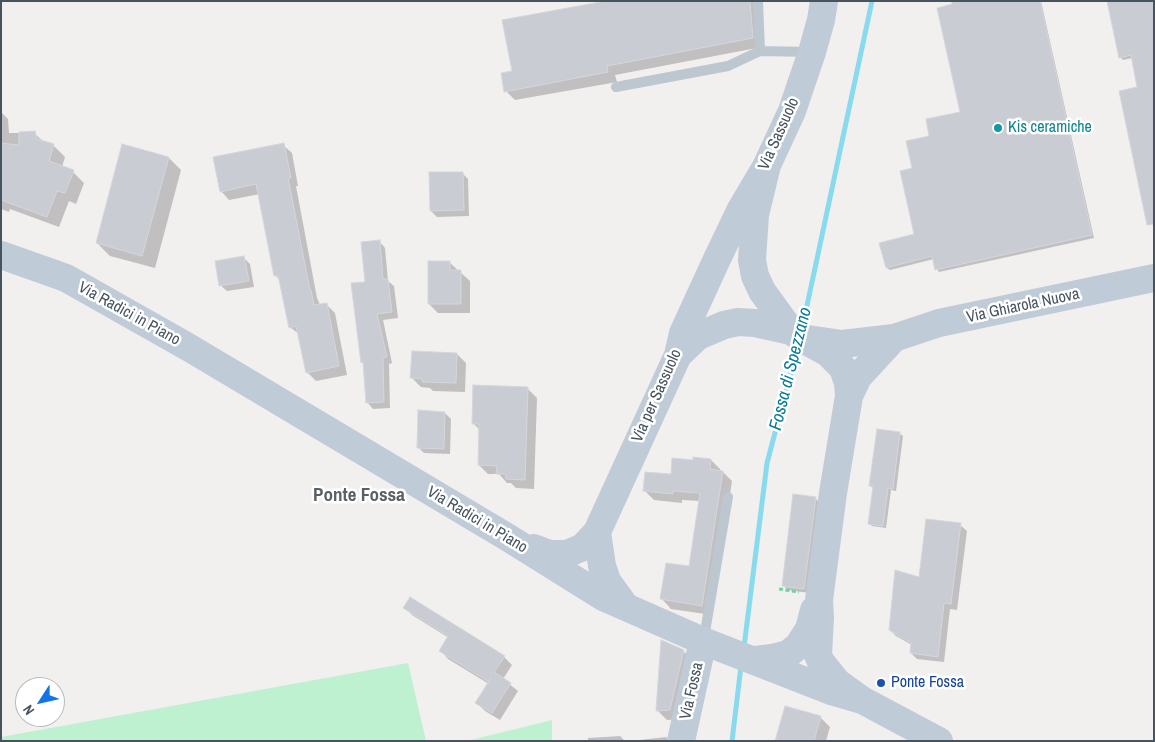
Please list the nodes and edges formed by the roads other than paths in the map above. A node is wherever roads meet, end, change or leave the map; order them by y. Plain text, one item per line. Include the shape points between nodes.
1 (758, 1) edge
2 (824, 1) edge
3 (760, 51) junction
4 (812, 52) junction
5 (616, 87) dead end
6 (767, 165) junction
7 (1, 255) edge
8 (717, 259) joint
9 (1154, 278) edge
10 (787, 328) junction
11 (894, 338) junction
12 (830, 348) junction
13 (678, 355) junction
14 (849, 396) junction
15 (728, 496) dead end
16 (597, 532) junction
17 (507, 537) junction
18 (819, 600) junction
19 (626, 607) junction
20 (703, 641) junction
21 (766, 662) junction
22 (862, 700) junction
23 (936, 739) edge
24 (681, 741) edge

1 - 3 lane
2 - 4 street, Via Sassuolo
3 - 4 lane
3 - 5 lane via 728,66
4 - 6 street, Via Sassuolo via 792,111
6 - 8 street, Via Sassuolo
6 - 10 street via 755,215 752,260 762,291
7 - 17 street, Via Radici in Piano via 66,278
8 - 13 street, Via per Sassuolo via 683,333
9 - 11 street, Via Ghiarola Nuova via 939,323
10 - 12 street, Via Ghiarola Nuova
10 - 13 street, Via Ghiarola Nuova via 738,322 724,325 698,336
11 - 12 street, Via Ghiarola Nuova
11 - 14 street via 858,377
12 - 14 street via 843,368
13 - 16 street, Via per Sassuolo
14 - 18 street
15 - 20 lane
16 - 17 street via 583,547 567,554 550,554
16 - 19 street via 607,581
17 - 19 street, Via Radici in Piano
18 - 21 street via 809,628 798,646 788,654
18 - 22 street via 818,655 821,662 837,682
19 - 20 street, Via Radici in Piano
20 - 21 street, Via Radici in Piano
20 - 24 street, Via Fossa
21 - 22 street, Via Radici in Piano via 831,691
22 - 23 street

